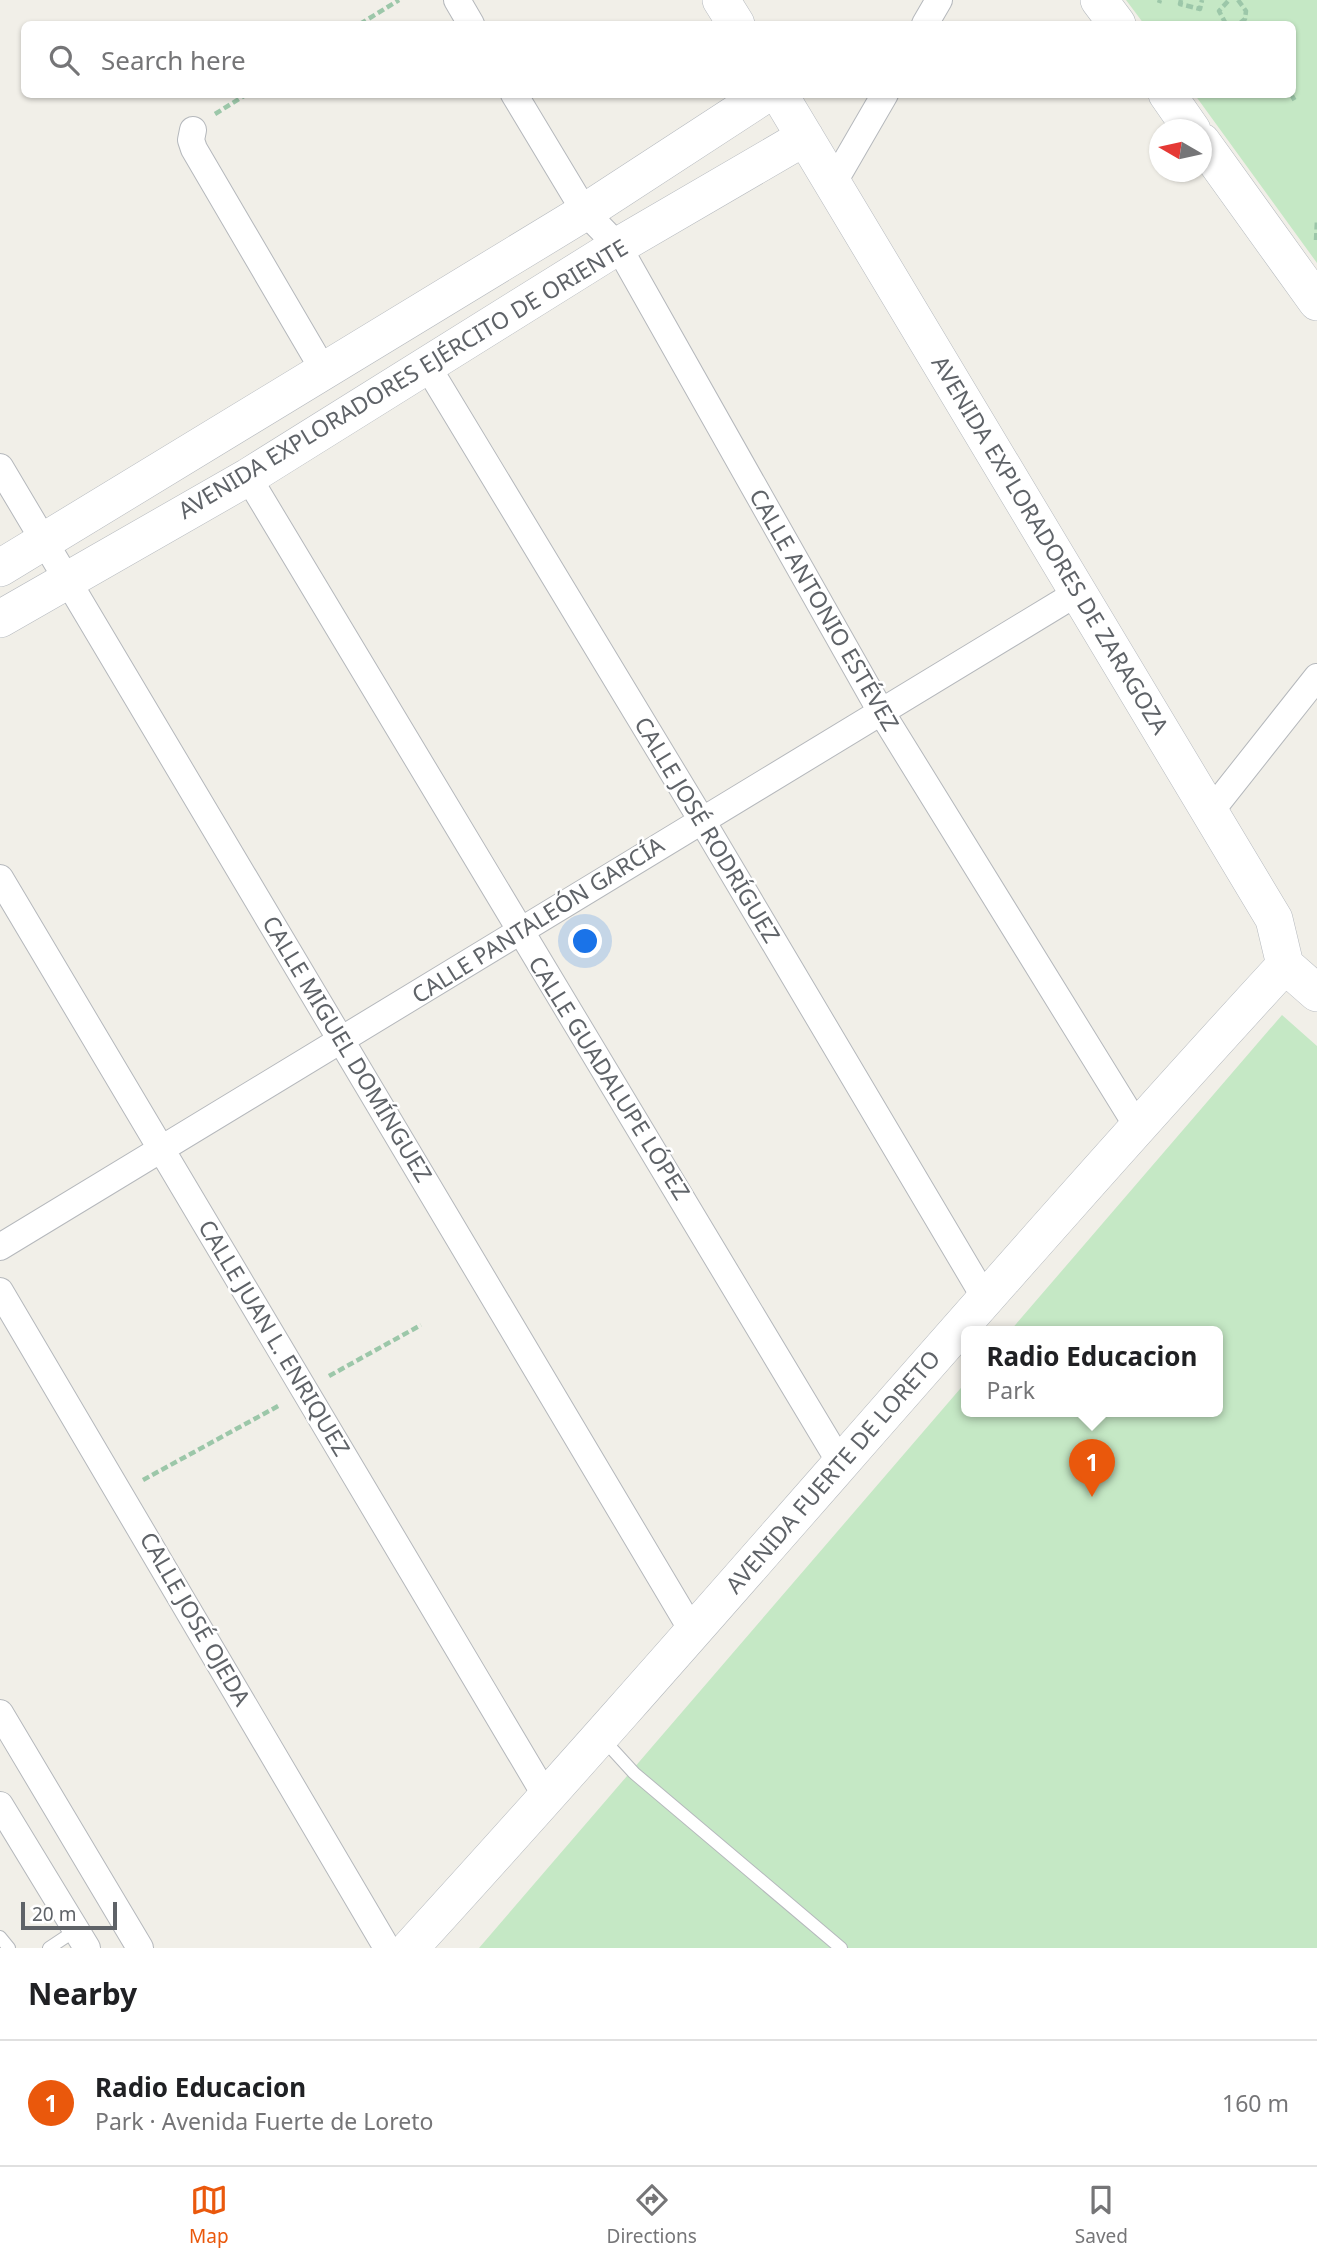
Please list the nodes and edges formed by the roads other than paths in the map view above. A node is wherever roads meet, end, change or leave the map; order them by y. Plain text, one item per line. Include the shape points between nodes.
1 (457, 0) edge
2 (721, 0) edge
3 (939, 0) edge
4 (1099, 0) edge
5 (469, 21) edge
6 (734, 21) edge
7 (927, 21) edge
8 (1115, 21) edge
9 (516, 98) edge
10 (760, 98) edge
11 (781, 98) edge
12 (883, 98) edge
13 (1170, 98) edge
14 (1184, 119) edge
15 (193, 130) road end
16 (804, 137) junction
17 (1212, 156) edge
18 (834, 182) junction
19 (585, 212) junction
20 (618, 246) junction
21 (1317, 302) edge
22 (426, 364) junction
23 (324, 371) junction
24 (0, 467) edge
25 (248, 477) junction
26 (46, 542) junction
27 (0, 568) edge
28 (68, 579) junction
29 (1077, 593) junction
30 (0, 618) edge
31 (1317, 677) edge
32 (880, 710) junction
33 (1211, 811) junction
34 (701, 819) junction
35 (0, 878) edge
36 (519, 933) junction
37 (1285, 965) junction
38 (1317, 993) edge
39 (341, 1041) junction
40 (1138, 1126) junction
41 (160, 1150) junction
42 (0, 1247) edge
43 (0, 1291) edge
44 (985, 1298) junction
45 (841, 1464) junction
46 (693, 1632) junction
47 (0, 1713) edge
48 (602, 1737) junction
49 (547, 1798) junction
50 (0, 1805) edge
51 (0, 1937) edge
52 (82, 1939) edge
53 (9, 1948) edge
54 (49, 1948) edge
55 (141, 1948) edge
56 (387, 1948) edge
57 (410, 1948) edge
58 (841, 1948) edge

1 - 5 street
2 - 6 street
3 - 7 street
4 - 8 street
9 - 19 street, CALLE ANTONIO ESTÉVEZ
10 - 19 street, AVENIDA EXPLORADORES EJÉRCITO DE ORIENTE
11 - 16 street, AVENIDA EXPLORADORES DE ZARAGOZA
12 - 18 street
13 - 14 street
15 - 23 street via 194,149
16 - 18 street, AVENIDA EXPLORADORES DE ZARAGOZA
16 - 20 street, AVENIDA EXPLORADORES EJÉRCITO DE ORIENTE
17 - 21 street
18 - 29 street, AVENIDA EXPLORADORES DE ZARAGOZA
19 - 20 street, CALLE ANTONIO ESTÉVEZ
19 - 23 street, AVENIDA EXPLORADORES EJÉRCITO DE ORIENTE
20 - 22 street, AVENIDA EXPLORADORES EJÉRCITO DE ORIENTE
20 - 32 street, CALLE ANTONIO ESTÉVEZ
22 - 25 street, AVENIDA EXPLORADORES EJÉRCITO DE ORIENTE
22 - 34 street, CALLE JOSÉ RODRÍGUEZ
23 - 26 street, AVENIDA EXPLORADORES EJÉRCITO DE ORIENTE
24 - 26 street, CALLE MIGUEL DOMÍNGUEZ
25 - 28 street, AVENIDA EXPLORADORES EJÉRCITO DE ORIENTE
25 - 36 street, CALLE GUADALUPE LÓPEZ
26 - 27 street, AVENIDA EXPLORADORES EJÉRCITO DE ORIENTE
26 - 28 street, CALLE MIGUEL DOMÍNGUEZ
28 - 30 street, AVENIDA EXPLORADORES EJÉRCITO DE ORIENTE
28 - 39 street, CALLE MIGUEL DOMÍNGUEZ
29 - 32 street, CALLE PANTALEÓN GARCÍA
29 - 33 street, AVENIDA EXPLORADORES DE ZARAGOZA
31 - 33 street
32 - 34 street, CALLE PANTALEÓN GARCÍA
32 - 40 street, CALLE ANTONIO ESTÉVEZ
33 - 37 street, AVENIDA EXPLORADORES DE ZARAGOZA via 1274,919
34 - 36 street, CALLE PANTALEÓN GARCÍA
34 - 44 street, CALLE JOSÉ RODRÍGUEZ
35 - 41 street, CALLE JUAN L. ENRIQUEZ
36 - 39 street, CALLE PANTALEÓN GARCÍA
36 - 45 street, CALLE GUADALUPE LÓPEZ
37 - 38 street
37 - 40 street, AVENIDA FUERTE DE LORETO
39 - 41 street, CALLE PANTALEÓN GARCÍA
39 - 46 street, CALLE MIGUEL DOMÍNGUEZ
40 - 44 street, AVENIDA FUERTE DE LORETO
41 - 42 street, CALLE PANTALEÓN GARCÍA
41 - 49 street, CALLE JUAN L. ENRIQUEZ
43 - 56 street, CALLE JOSÉ OJEDA
44 - 45 street, AVENIDA FUERTE DE LORETO
45 - 46 street, AVENIDA FUERTE DE LORETO
46 - 48 street, AVENIDA FUERTE DE LORETO
47 - 55 street
48 - 49 street, AVENIDA FUERTE DE LORETO
48 - 58 lane via 634,1773
49 - 57 street, AVENIDA FUERTE DE LORETO
50 - 52 street
51 - 53 lane
52 - 54 lane

